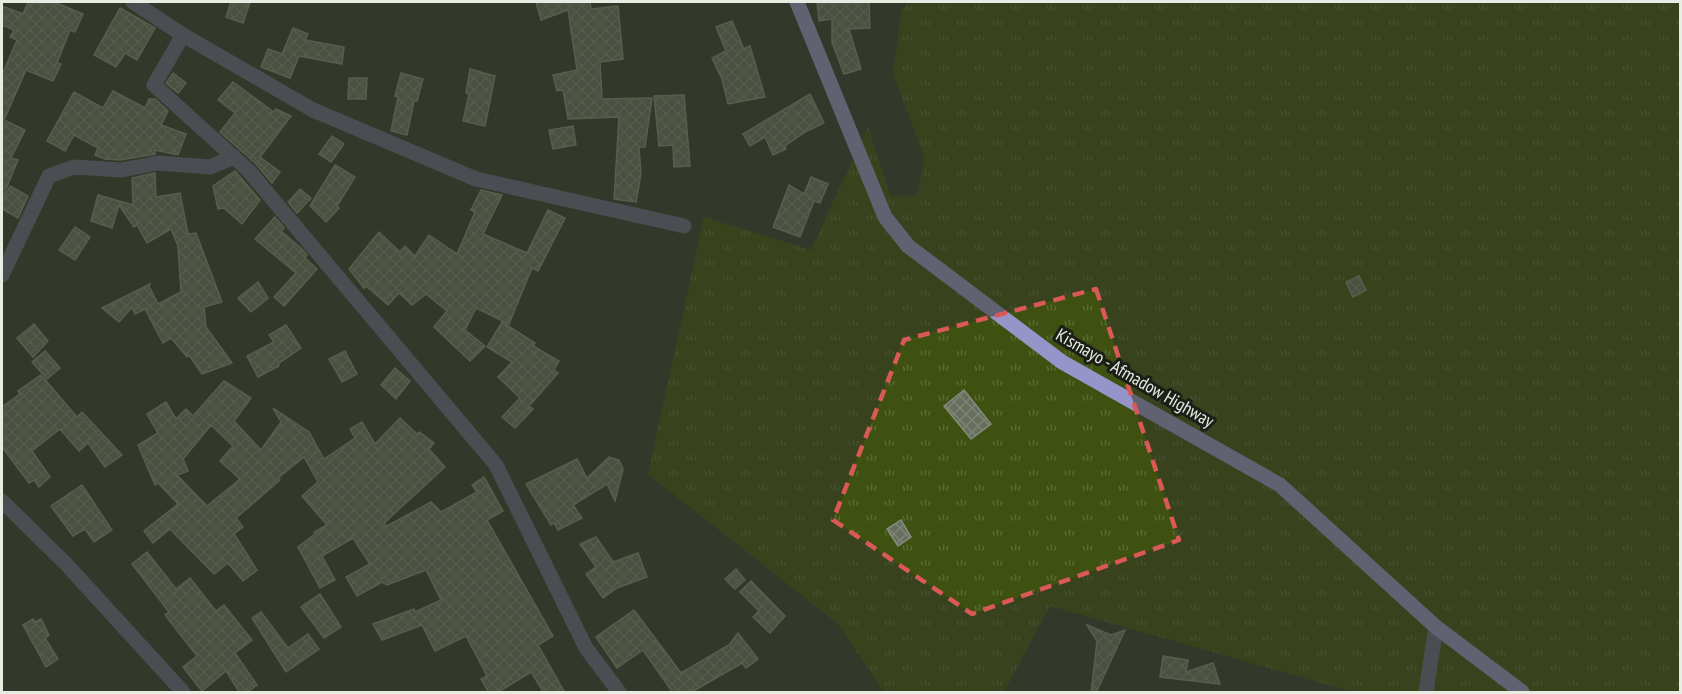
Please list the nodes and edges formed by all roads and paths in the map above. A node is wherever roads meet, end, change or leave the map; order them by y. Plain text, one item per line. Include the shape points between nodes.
1 (133, 2) edge
2 (797, 2) edge
3 (183, 35) junction
4 (234, 157) junction
5 (684, 226) dead end
6 (2, 275) edge
7 (2, 501) edge
8 (1436, 627) junction
9 (183, 693) edge
10 (619, 693) edge
11 (1426, 693) edge
12 (1522, 693) edge

1 - 3 street
2 - 8 main road, Kismayo - Afmadow Highway via 885,217 908,246 1062,363 1280,485
3 - 4 street via 154,85
3 - 5 street via 313,110 476,179
4 - 6 street via 210,166 158,163 121,170 74,166 49,176
4 - 10 street via 496,465 586,648
7 - 9 street via 68,565
8 - 11 street
8 - 12 main road, Kismayo - Afmadow Highway

